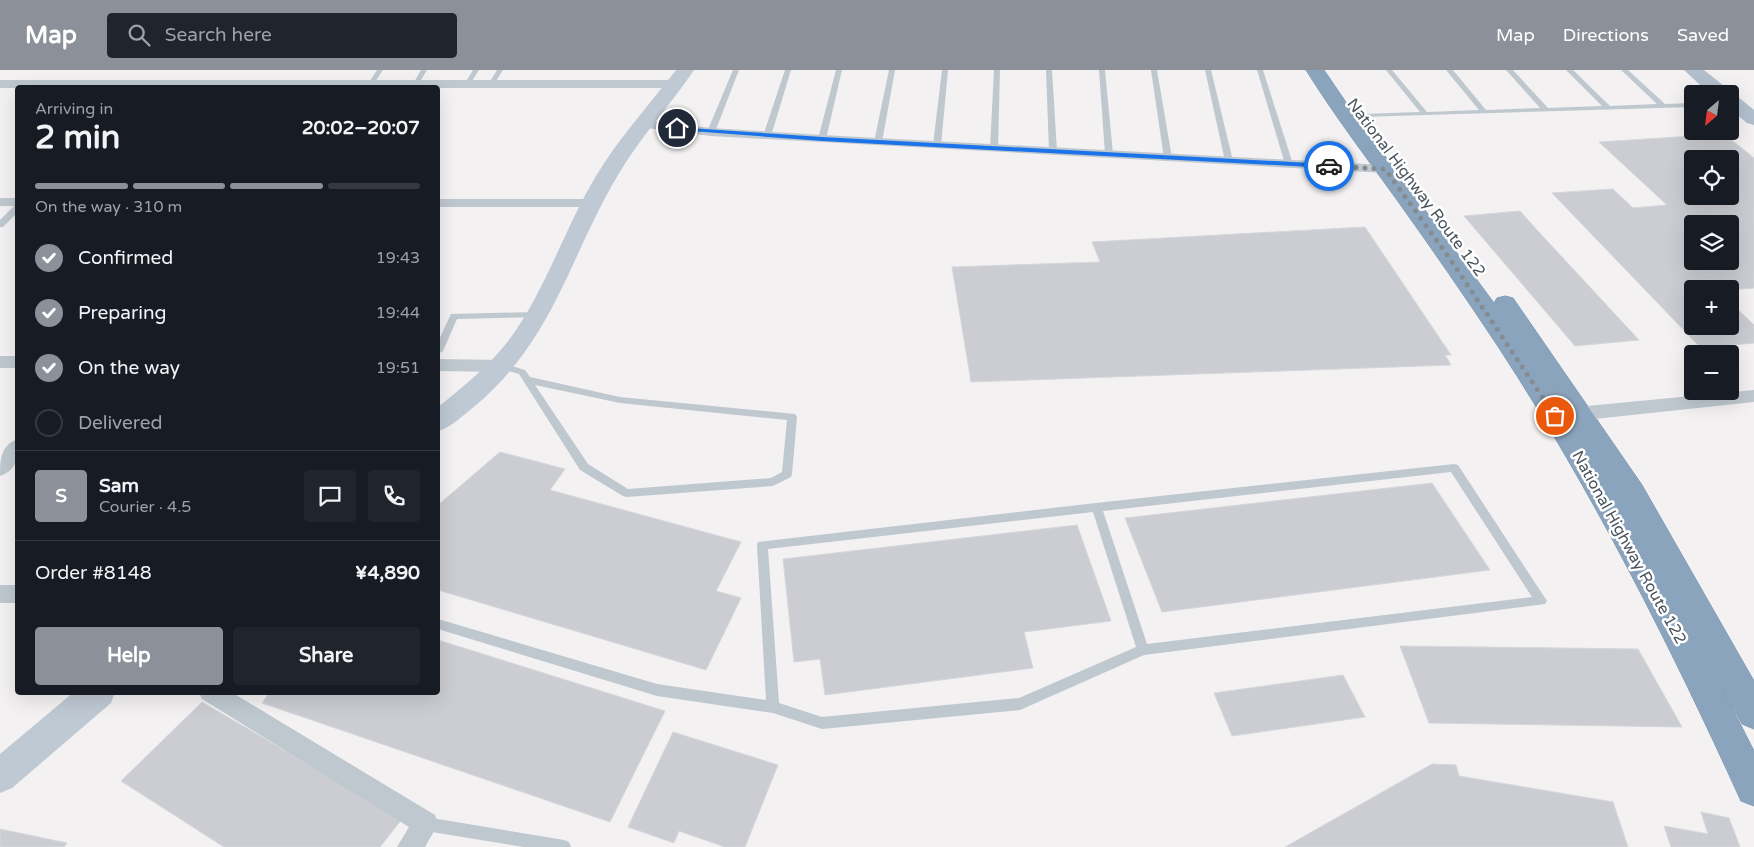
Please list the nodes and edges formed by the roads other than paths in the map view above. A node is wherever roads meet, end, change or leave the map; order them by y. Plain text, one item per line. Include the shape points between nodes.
1 (304, 70) edge
2 (380, 70) edge
3 (424, 70) edge
4 (476, 70) edge
5 (500, 70) edge
6 (736, 70) edge
7 (788, 70) edge
8 (839, 70) edge
9 (892, 70) edge
10 (946, 70) edge
11 (997, 70) edge
12 (1049, 70) edge
13 (1102, 70) edge
14 (1154, 70) edge
15 (1208, 70) edge
16 (1260, 70) edge
17 (1315, 70) edge
18 (1332, 70) edge
19 (1389, 70) edge
20 (1449, 70) edge
21 (1508, 70) edge
22 (1569, 70) edge
23 (1624, 70) edge
24 (1693, 70) edge
25 (680, 77) edge
26 (0, 84) edge
27 (371, 84) junction
28 (416, 84) junction
29 (66, 85) edge
30 (292, 85) edge
31 (331, 85) edge
32 (467, 85) junction
33 (491, 85) junction
34 (1709, 85) edge
35 (1684, 105) edge
36 (1663, 106) junction
37 (1608, 108) junction
38 (1739, 108) edge
39 (1546, 110) junction
40 (1484, 112) junction
41 (1425, 114) junction
42 (1362, 116) junction
43 (1754, 119) edge
44 (643, 124) junction
45 (711, 132) junction
46 (767, 136) junction
47 (822, 139) junction
48 (878, 142) junction
49 (937, 145) junction
50 (994, 148) junction
51 (1053, 151) junction
52 (1109, 154) junction
53 (1168, 158) junction
54 (1229, 161) junction
55 (1289, 164) junction
56 (1385, 169) junction
57 (0, 202) edge
58 (15, 202) edge
59 (440, 203) edge
60 (592, 203) junction
61 (15, 210) edge
62 (0, 225) edge
63 (536, 315) junction
64 (440, 347) edge
65 (0, 362) edge
66 (15, 362) edge
67 (440, 365) edge
68 (502, 366) junction
69 (528, 380) junction
70 (1754, 396) edge
71 (1567, 415) junction
72 (440, 419) edge
73 (15, 450) edge
74 (0, 469) edge
75 (1096, 507) junction
76 (0, 594) edge
77 (15, 594) edge
78 (440, 625) edge
79 (1143, 650) junction
80 (95, 695) edge
81 (215, 695) edge
82 (773, 707) junction
83 (1754, 713) edge
84 (0, 776) edge
85 (1754, 789) edge
86 (426, 824) junction
87 (410, 847) edge
88 (564, 847) edge

1 - 30 street
2 - 27 lane
3 - 28 lane
4 - 32 lane
5 - 33 lane
6 - 45 lane
7 - 46 lane
8 - 47 lane
9 - 48 lane
10 - 49 lane
11 - 50 lane
12 - 51 lane
13 - 52 lane
14 - 53 lane
15 - 54 lane
16 - 55 lane
17 - 56 highway, National Highway Route 122 via 1344,116
18 - 42 highway, National Highway Route 122
19 - 41 lane
20 - 40 lane
21 - 39 lane
22 - 37 lane
23 - 36 lane
24 - 34 main road
25 - 33 street
25 - 44 street
26 - 29 street
27 - 28 street
27 - 31 street
28 - 32 street
32 - 33 street
35 - 36 lane
36 - 37 lane
37 - 39 lane
38 - 43 main road
39 - 40 lane
40 - 41 lane
41 - 42 lane
42 - 71 highway, National Highway Route 122 via 1469,254
44 - 45 street
44 - 60 street
45 - 46 street
46 - 47 street
47 - 48 street
48 - 49 street
49 - 50 street
50 - 51 street
51 - 52 street
52 - 53 street
53 - 54 street
54 - 55 street
55 - 56 street
56 - 71 highway, National Highway Route 122
57 - 58 street
59 - 60 street
60 - 63 street
61 - 62 lane
63 - 64 lane via 454,316
63 - 68 street
65 - 66 street
67 - 68 street
68 - 69 lane via 522,372
68 - 72 street
69 - 69 lane via 620,400 792,417 787,474 774,482 627,493 584,467
70 - 71 street
71 - 83 highway, National Highway Route 122 via 1637,502
71 - 85 highway, National Highway Route 122 via 1603,494 1653,584
73 - 74 street
75 - 79 lane
75 - 79 lane via 1454,468 1541,601
75 - 82 lane via 762,545
76 - 77 street
78 - 82 lane via 657,690
79 - 82 lane via 1020,704 822,723
80 - 84 street
81 - 86 street
86 - 87 street
86 - 88 lane

